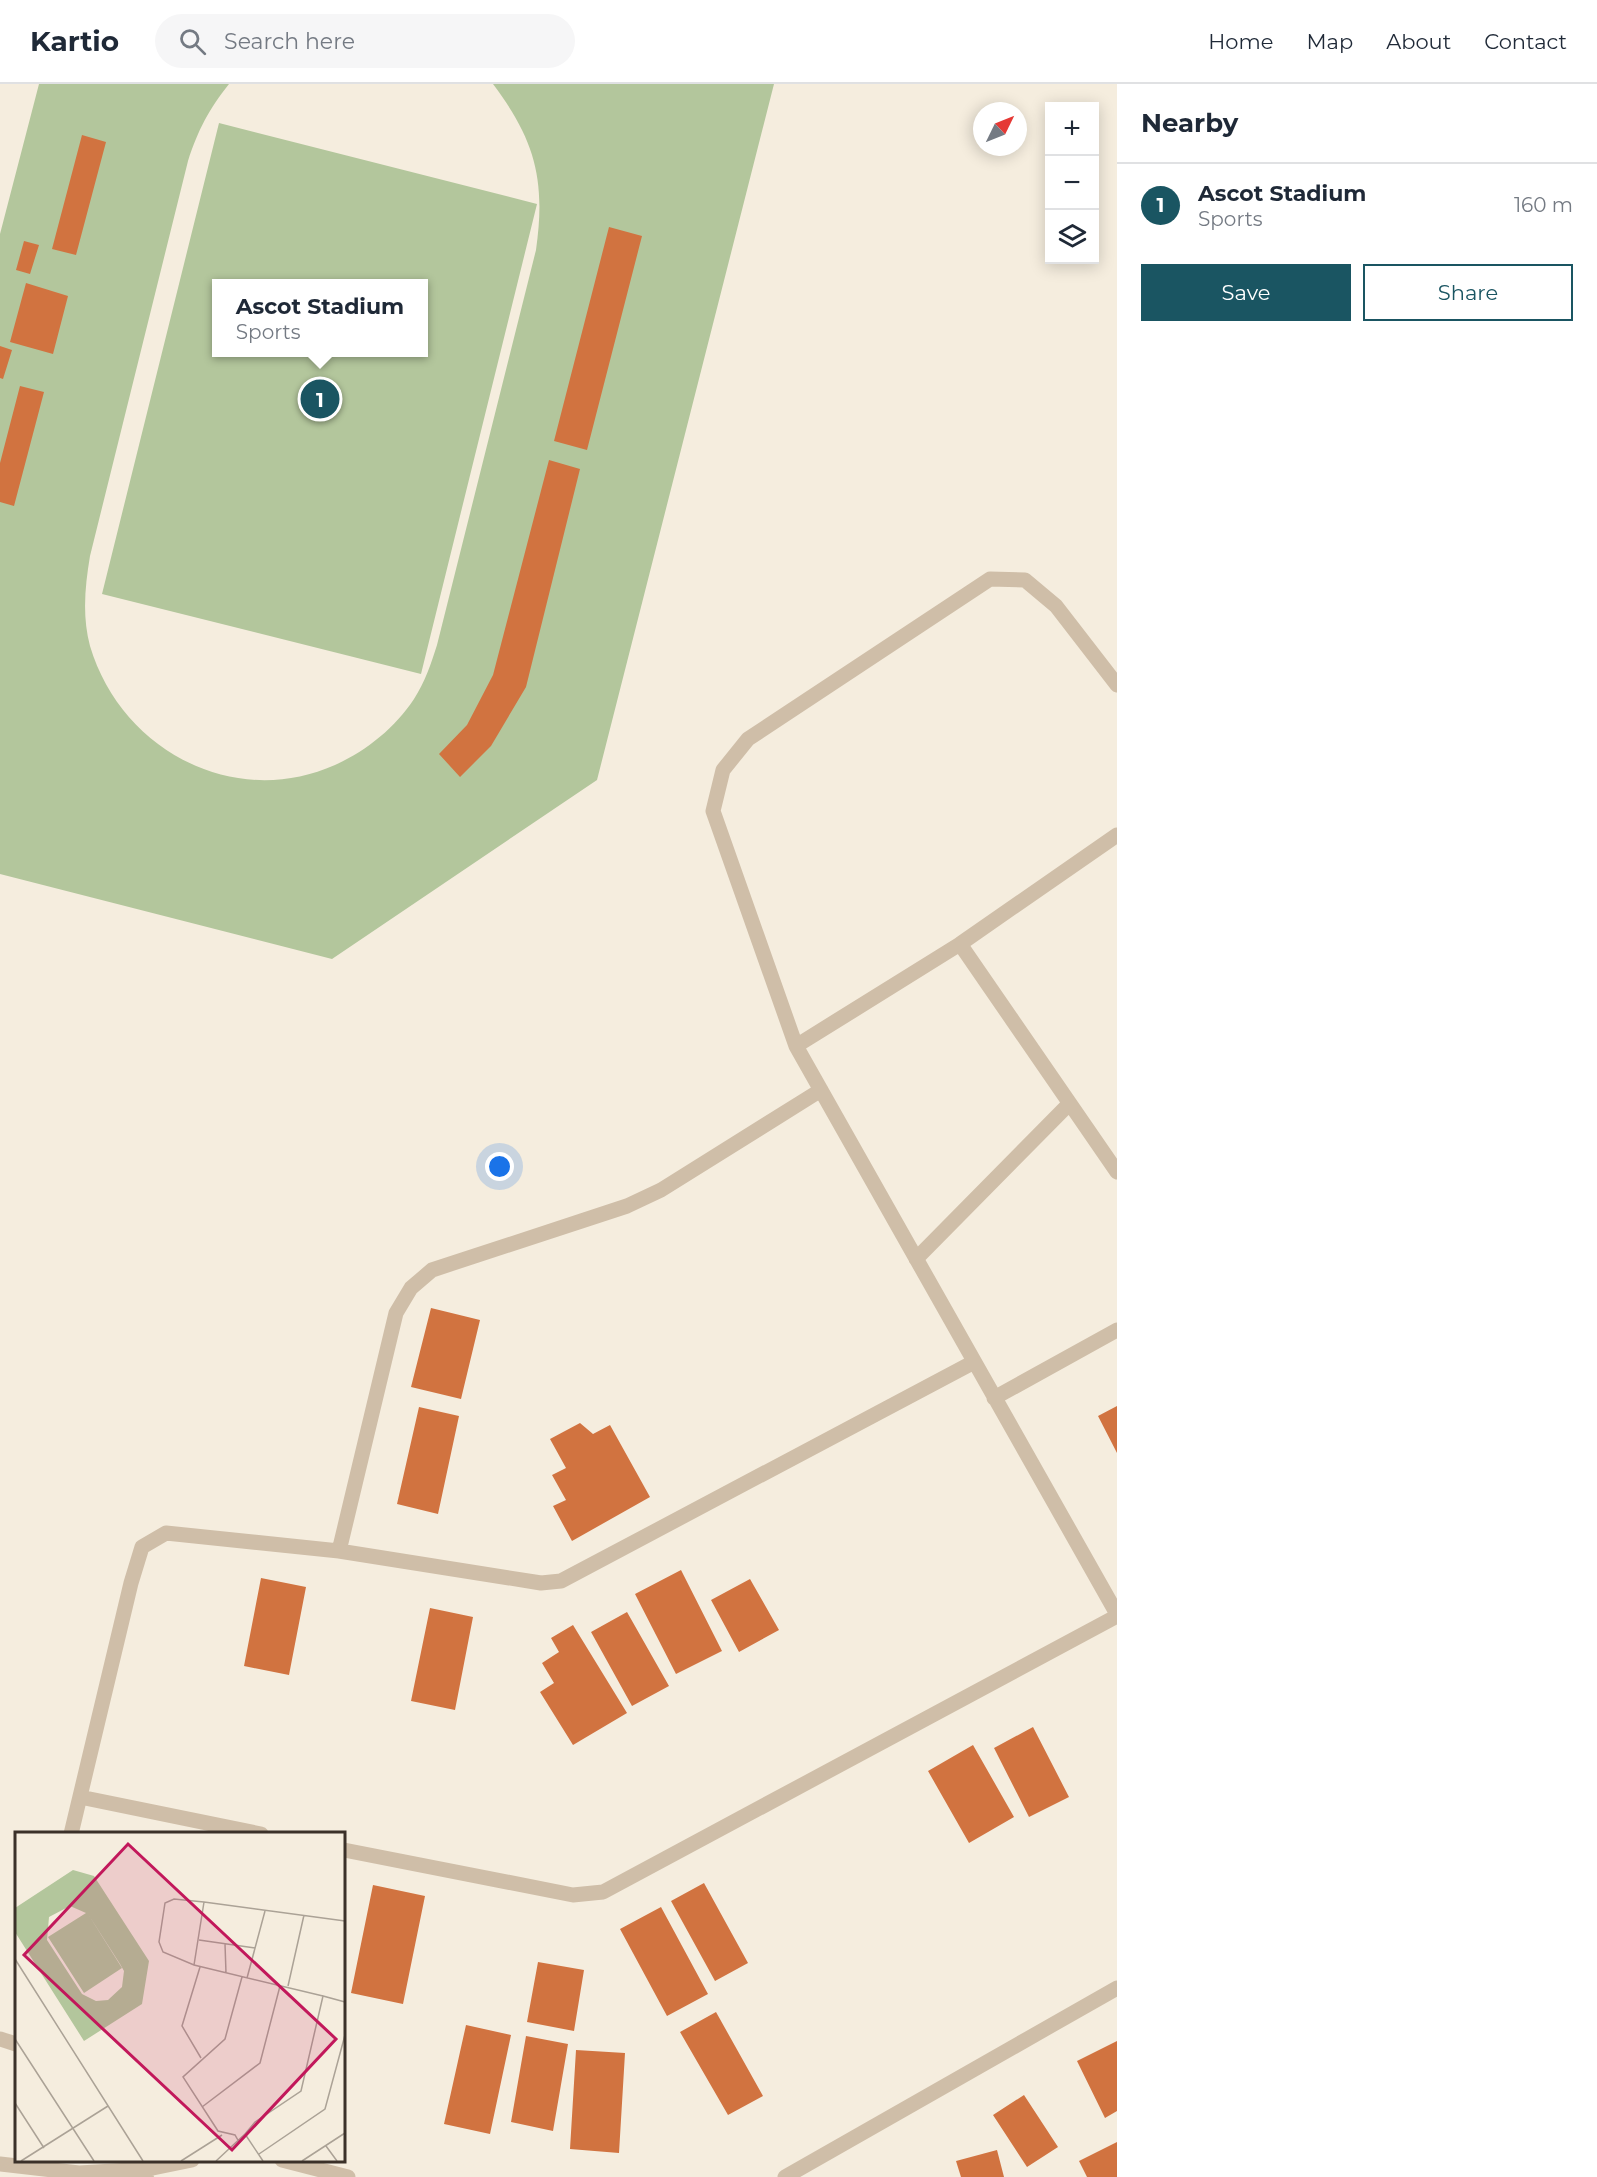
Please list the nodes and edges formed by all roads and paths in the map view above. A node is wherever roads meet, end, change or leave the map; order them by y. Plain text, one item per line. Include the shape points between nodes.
1 (1117, 685) edge
2 (1117, 835) edge
3 (960, 944) junction
4 (796, 1046) junction
5 (821, 1090) junction
6 (1069, 1104) junction
7 (1117, 1172) edge
8 (916, 1259) junction
9 (1117, 1330) edge
10 (974, 1362) junction
11 (994, 1398) junction
12 (339, 1551) junction
13 (1117, 1615) edge
14 (80, 1797) junction
15 (71, 1832) edge
16 (256, 1832) edge
17 (345, 1850) edge
18 (1117, 1988) edge
19 (0, 2039) edge
20 (15, 2044) edge
21 (185, 2162) edge
22 (290, 2162) edge
23 (0, 2163) edge
24 (80, 2167) edge
25 (147, 2173) edge
26 (348, 2177) edge
27 (785, 2177) edge

1 - 4 street via 1056,606 1033,586 1025,580 990,579 748,739 723,770 713,811
2 - 3 street
3 - 4 street
3 - 6 street
4 - 5 street
5 - 8 street
5 - 12 street via 661,1190 627,1206 432,1270 411,1288 396,1313
6 - 7 street
6 - 8 street
8 - 10 street
9 - 11 street
10 - 11 street
10 - 12 street via 561,1581 541,1583
11 - 13 street
12 - 14 street via 166,1533 142,1547
13 - 17 street via 603,1892 573,1895
14 - 15 street
14 - 16 street
18 - 27 street
19 - 20 street
21 - 25 street
22 - 26 street
23 - 24 street
24 - 25 street

